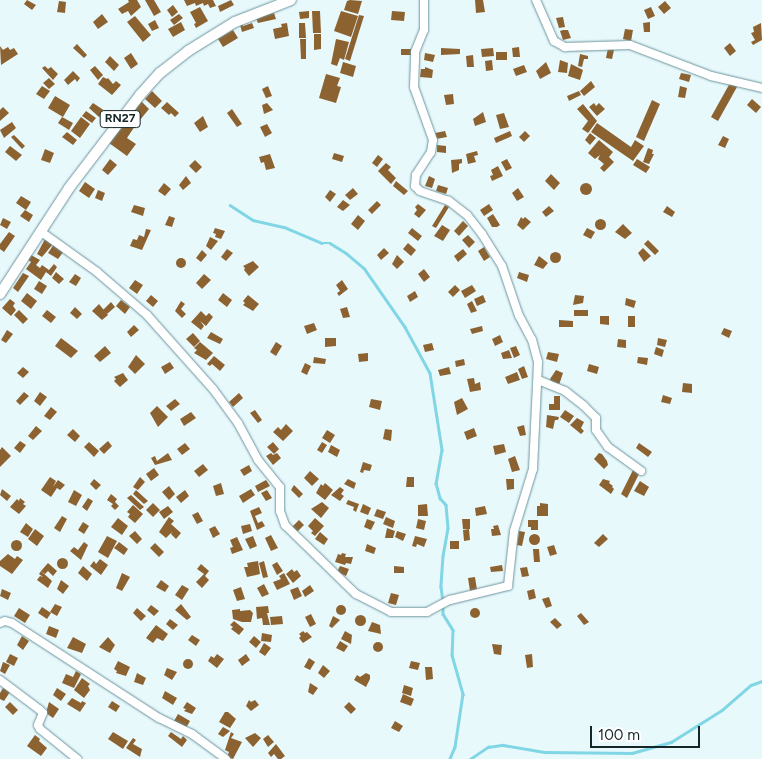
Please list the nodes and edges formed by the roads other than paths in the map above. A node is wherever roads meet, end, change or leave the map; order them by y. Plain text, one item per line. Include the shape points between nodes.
1 (291, 0) edge
2 (424, 0) edge
3 (536, 0) edge
4 (762, 88) edge
5 (40, 231) junction
6 (0, 294) edge
7 (538, 380) junction
8 (641, 471) dead end
9 (0, 623) edge
10 (0, 680) edge
11 (77, 759) edge
12 (226, 759) edge

1 - 5 main road, RN27 via 235,22 160,73 121,118
2 - 7 street via 424,30 415,52 414,87 433,140 430,152 416,175 416,186 420,191 449,201 467,215 482,234 502,266 519,316 532,340 538,362
3 - 4 street via 554,41 566,47 630,45 711,76
5 - 6 main road, RN27
5 - 7 street via 98,272 120,295 147,315 222,399 258,460 280,487 280,511 285,525 356,594 391,612 426,612 450,600 508,586 514,531 533,469
7 - 8 street via 564,391 584,406 596,418 596,430 608,447
9 - 12 street via 12,623 159,718 192,734
10 - 11 street via 43,713 38,725 40,729

